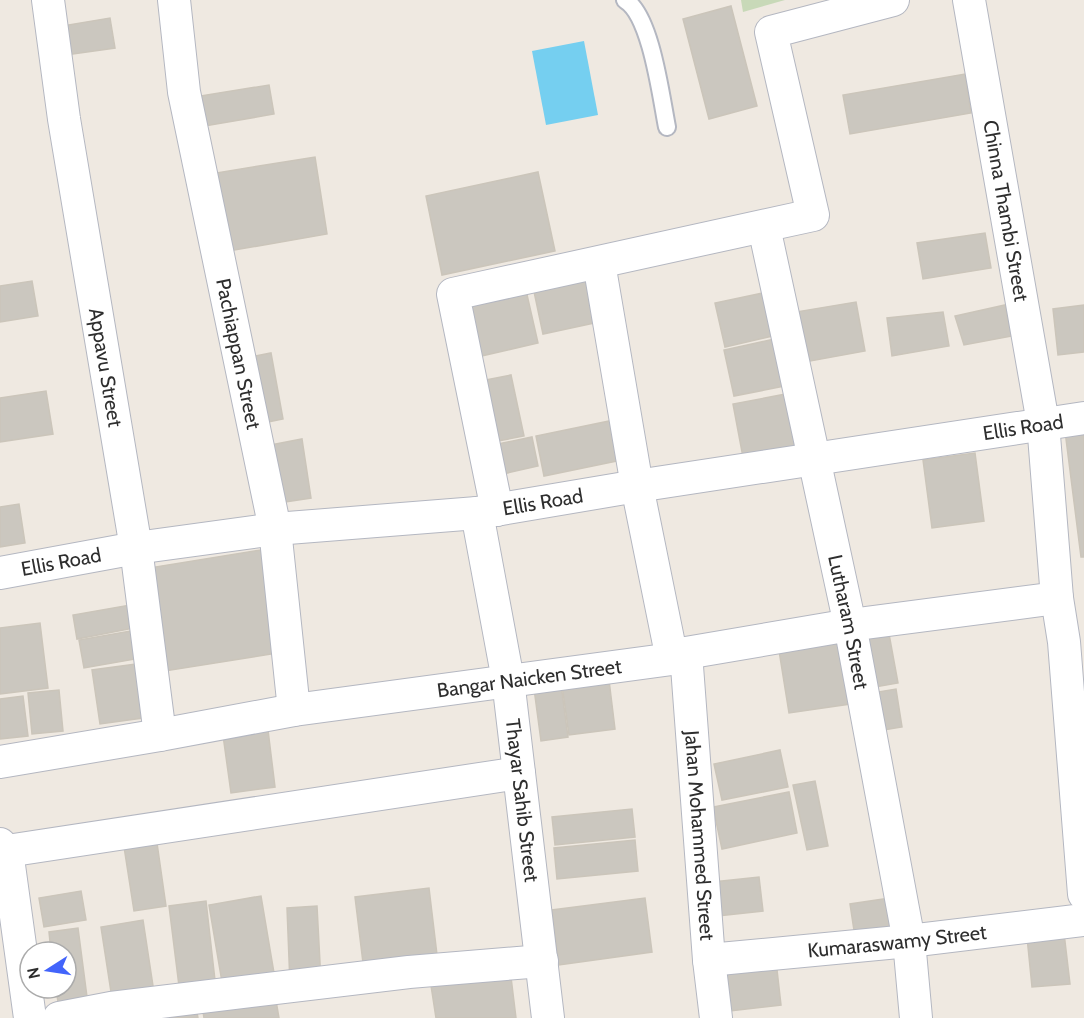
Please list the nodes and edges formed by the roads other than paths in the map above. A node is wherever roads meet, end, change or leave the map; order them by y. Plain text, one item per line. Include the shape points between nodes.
1 (48, 0) edge
2 (174, 0) edge
3 (625, 0) edge
4 (892, 0) edge
5 (969, 0) edge
6 (668, 127) dead end
7 (764, 227) junction
8 (599, 263) junction
9 (1084, 418) edge
10 (1043, 423) junction
11 (813, 459) junction
12 (637, 486) junction
13 (487, 512) junction
14 (275, 529) junction
15 (136, 548) junction
16 (0, 573) edge
17 (1057, 598) junction
18 (850, 625) junction
19 (1074, 640) edge
20 (679, 656) junction
21 (508, 680) junction
22 (294, 710) junction
23 (160, 735) junction
24 (0, 762) edge
25 (519, 773) junction
26 (1081, 830) edge
27 (4, 848) edge
28 (1084, 894) edge
29 (1084, 920) edge
30 (909, 941) junction
31 (709, 960) junction
32 (542, 961) junction
33 (30, 1018) edge
34 (59, 1018) edge
35 (548, 1018) edge
36 (716, 1018) edge
37 (916, 1018) edge

1 - 15 street, Appavu Street via 64,119
2 - 14 street, Pachiappan Street via 184,92
3 - 6 lane via 631,3 648,34
4 - 7 street via 771,32 813,215
5 - 10 street, Chinna Thambi Street
7 - 8 street
7 - 11 street, Lutharam Street
8 - 12 street, Jahan Mohammed Street
8 - 13 street, Thayar Sahib Street via 453,294
9 - 10 street, Ellis Road
10 - 11 street, Ellis Road
10 - 17 street, Chinna Thambi Street
11 - 12 street, Ellis Road
11 - 18 street, Lutharam Street
12 - 13 street, Ellis Road
12 - 20 street, Jahan Mohammed Street
13 - 14 street, Ellis Road
13 - 21 street, Thayar Sahib Street
14 - 15 street, Ellis Road
14 - 22 street, Pachiappan Street
15 - 16 street, Ellis Road
15 - 23 street, Appavu Street
17 - 18 street, Bangar Naicken Street
17 - 19 street, Chinna Thambi Street
18 - 20 street, Bangar Naicken Street
18 - 30 street, Lutharam Street
19 - 26 street, Chinna Thambi Street
20 - 21 street, Bangar Naicken Street
20 - 31 street, Jahan Mohammed Street
21 - 22 street, Bangar Naicken Street
21 - 25 street, Thayar Sahib Street
22 - 23 street, Bangar Naicken Street
23 - 24 street, Bangar Naicken Street
25 - 27 street
25 - 32 street, Thayar Sahib Street
26 - 28 street, Chinna Thambi Street
27 - 33 street
29 - 30 street, Kumaraswamy Street
30 - 31 street, Kumaraswamy Street
30 - 37 street, Lutharam Street
31 - 36 street, Jahan Mohammed Street
32 - 34 street via 409,972 111,1008
32 - 35 street, Thayar Sahib Street

